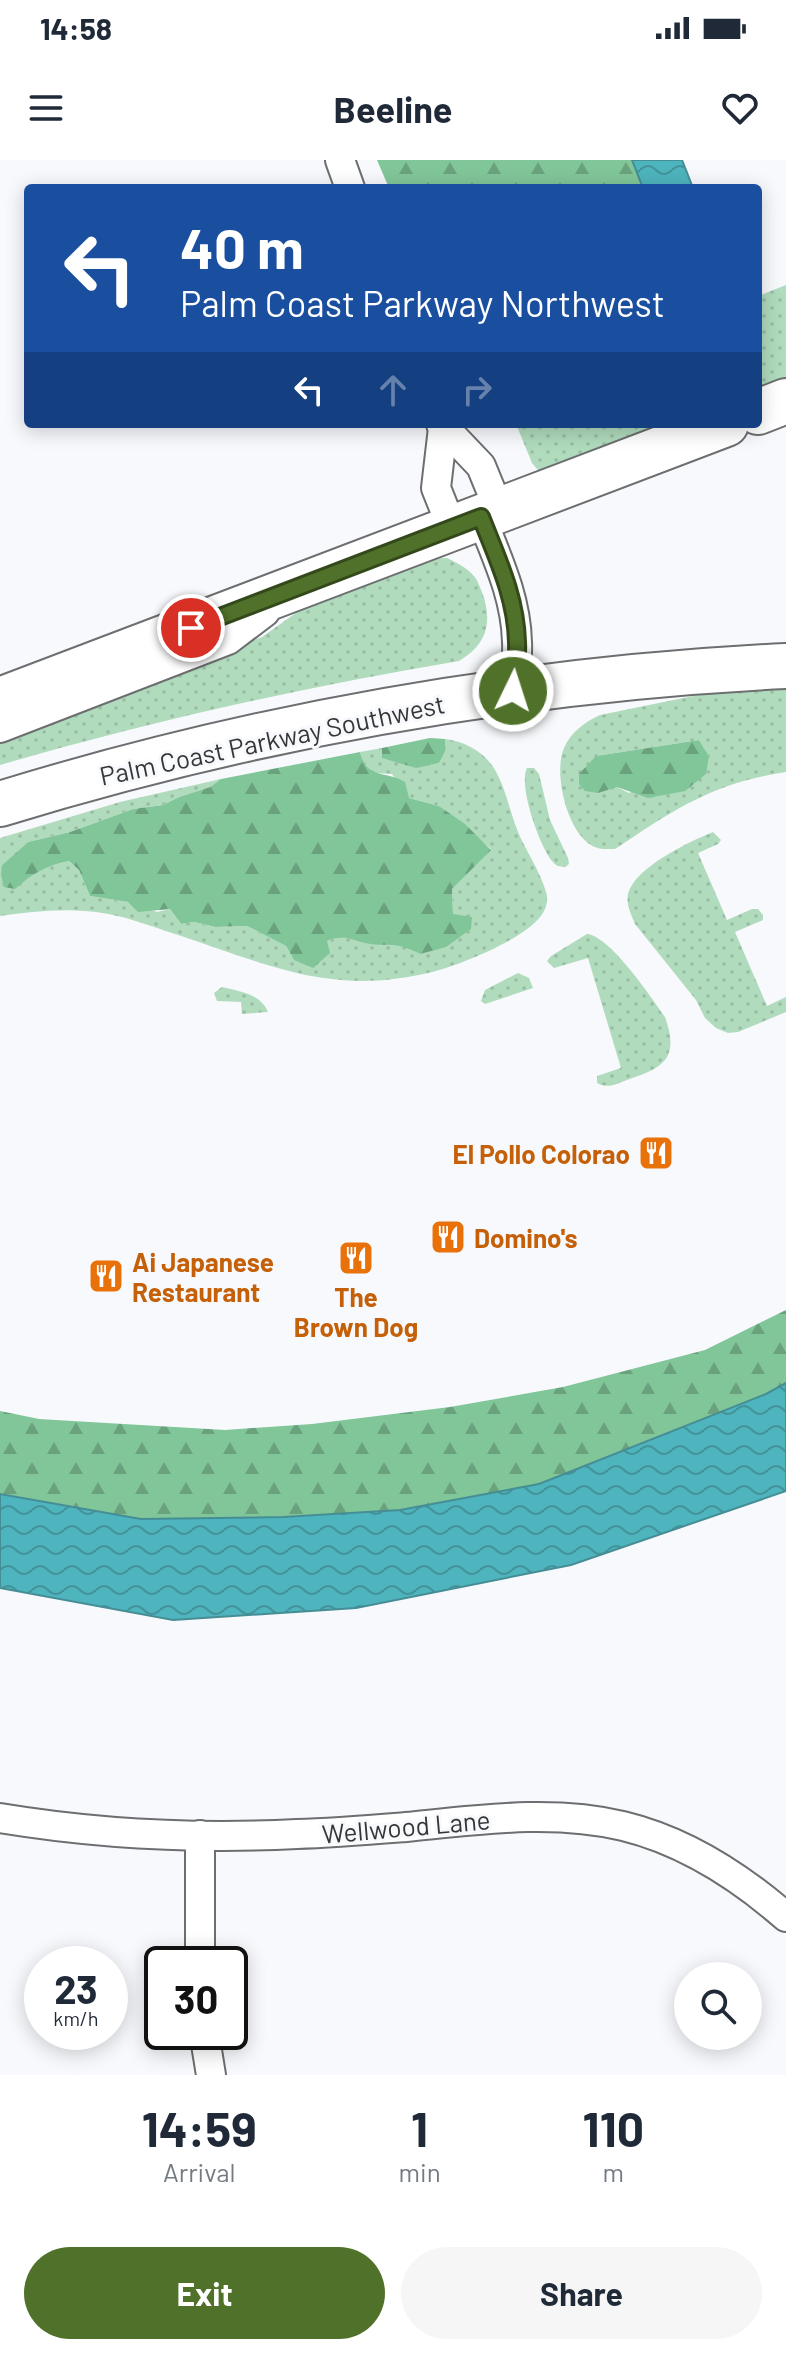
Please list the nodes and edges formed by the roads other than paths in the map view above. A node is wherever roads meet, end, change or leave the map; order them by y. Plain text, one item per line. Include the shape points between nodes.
1 (340, 160) edge
2 (349, 184) edge
3 (786, 401) edge
4 (762, 410) edge
5 (442, 428) edge
6 (444, 428) edge
7 (716, 428) edge
8 (477, 519) junction
9 (294, 590) junction
10 (786, 666) edge
11 (513, 691) junction
12 (0, 700) edge
13 (0, 728) edge
14 (0, 804) edge
15 (0, 1818) edge
16 (200, 1835) junction
17 (786, 1917) edge
18 (200, 1946) edge
19 (207, 2050) edge
20 (211, 2075) edge

1 - 2 street
3 - 4 main road
5 - 8 street via 436,488
6 - 8 street via 481,466
7 - 8 main road
8 - 9 main road
8 - 11 street via 513,605
9 - 12 main road
9 - 13 street via 228,640
10 - 11 main road, Palm Coast Parkway Southwest
11 - 14 main road, Palm Coast Parkway Southwest via 245,739
15 - 16 street, Wellwood Lane via 66,1828
16 - 17 street, Wellwood Lane via 345,1832 501,1818 603,1822 693,1852
16 - 18 street
19 - 20 street

